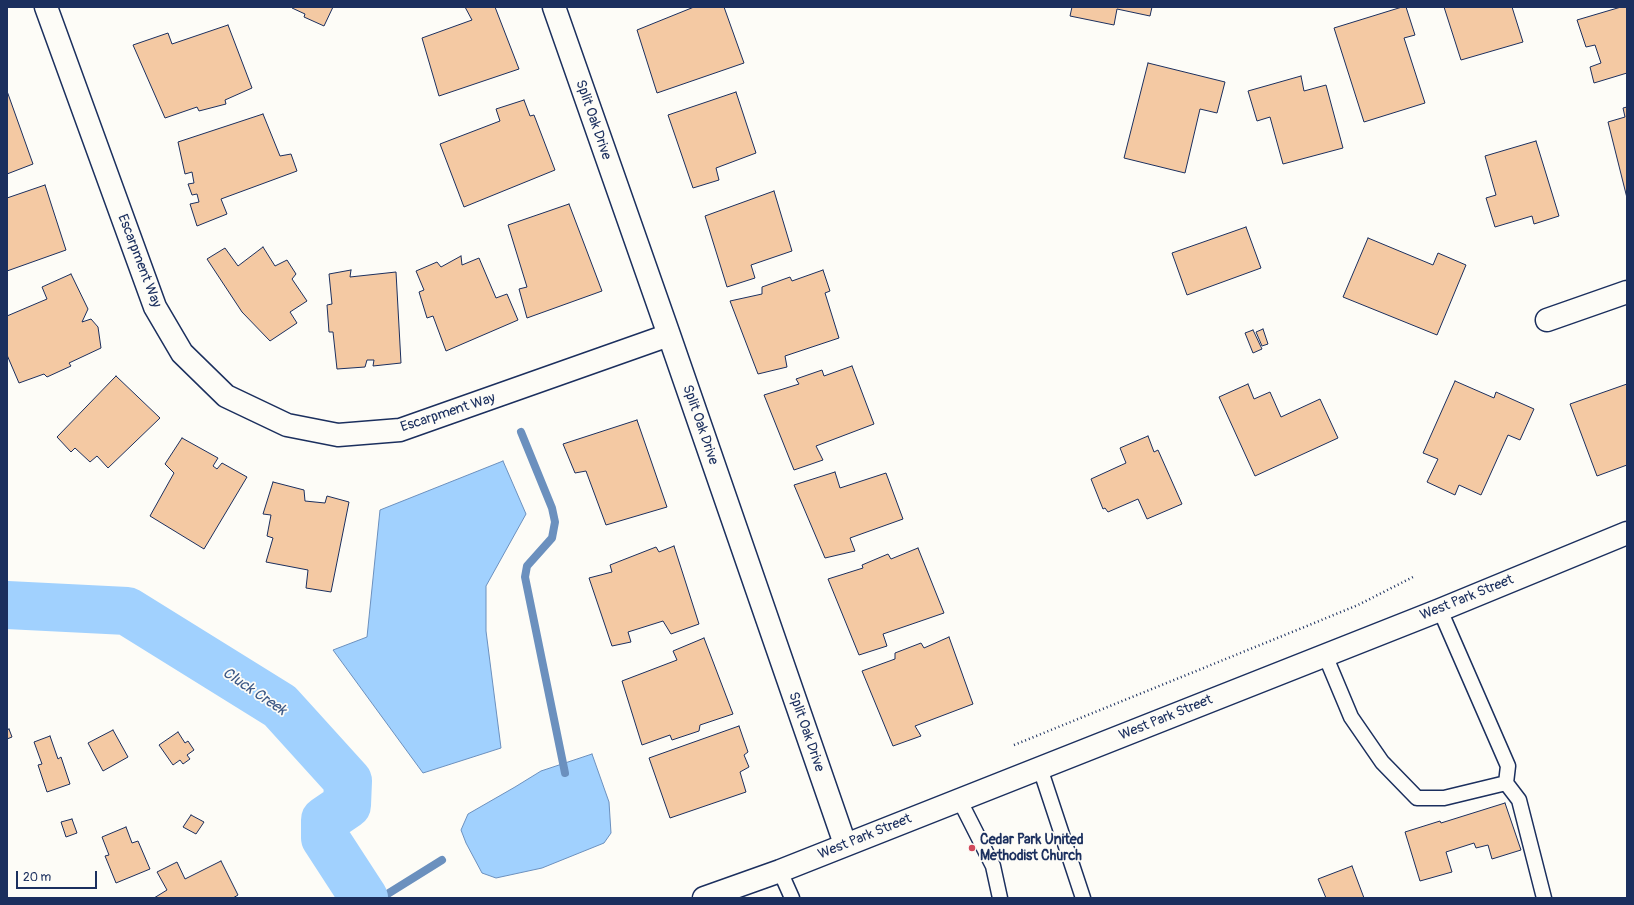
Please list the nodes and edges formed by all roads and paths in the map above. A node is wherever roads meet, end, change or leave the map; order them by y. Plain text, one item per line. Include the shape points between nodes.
1 (46, 7) edge
2 (554, 7) edge
3 (1627, 292) edge
4 (1547, 320) dead end
5 (669, 335) junction
6 (1627, 533) edge
7 (1413, 577) dead end
8 (1440, 610) junction
9 (1325, 655) junction
10 (1014, 745) dead end
11 (1040, 768) junction
12 (1506, 783) junction
13 (959, 799) junction
14 (845, 844) junction
15 (780, 871) junction
16 (704, 898) edge
17 (792, 898) edge
18 (1000, 898) edge
19 (1083, 898) edge
20 (1544, 898) edge

1 - 5 street, Escarpment Way via 154,308 182,353 226,396 287,425 338,435 400,430
2 - 5 street, Split Oak Drive
3 - 4 street
5 - 14 street, Split Oak Drive
6 - 8 street, West Park Street
7 - 10 path via 1358,605
8 - 9 street, West Park Street
8 - 12 lane via 1508,766
9 - 11 street, West Park Street
9 - 12 lane via 1351,717 1382,762 1417,798 1444,798
11 - 13 street, West Park Street
11 - 19 lane
12 - 20 lane via 1519,800
13 - 14 street, West Park Street
13 - 18 lane via 993,866
14 - 15 street, West Park Street
15 - 16 street, West Park Street
15 - 17 lane

